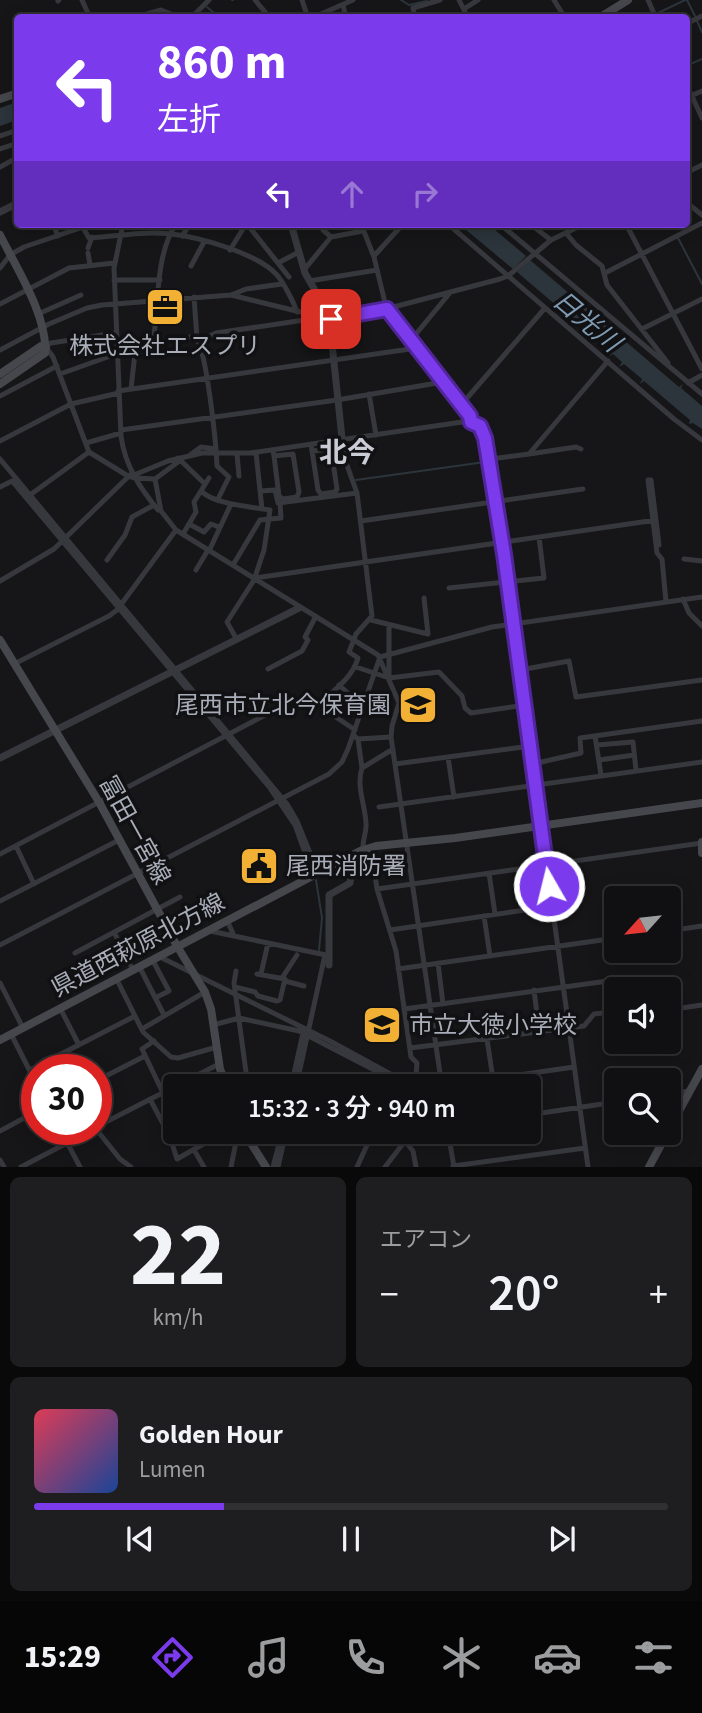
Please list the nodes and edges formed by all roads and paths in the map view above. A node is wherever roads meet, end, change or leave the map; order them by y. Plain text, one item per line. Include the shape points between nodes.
1 (157, 0) edge
2 (209, 0) edge
3 (255, 0) edge
4 (353, 0) edge
5 (440, 0) edge
6 (459, 0) edge
7 (478, 0) edge
8 (628, 0) edge
9 (343, 5) junction
10 (162, 9) junction
11 (464, 9) junction
12 (146, 14) edge
13 (173, 14) edge
14 (195, 14) edge
15 (267, 14) edge
16 (320, 14) edge
17 (345, 14) edge
18 (415, 14) edge
19 (466, 14) edge
20 (605, 14) edge
21 (690, 99) edge
22 (702, 118) edge
23 (702, 223) edge
24 (55, 228) edge
25 (77, 228) edge
26 (83, 228) edge
27 (122, 228) edge
28 (172, 228) edge
29 (187, 228) edge
30 (244, 228) edge
31 (249, 228) edge
32 (292, 228) edge
33 (324, 228) edge
34 (359, 228) edge
35 (362, 228) edge
36 (399, 228) edge
37 (453, 228) edge
38 (505, 228) edge
39 (535, 228) edge
40 (574, 228) edge
41 (628, 228) edge
42 (566, 233) junction
43 (169, 234) junction
44 (0, 235) edge
45 (120, 235) junction
46 (58, 236) junction
47 (182, 236) junction
48 (92, 237) junction
49 (331, 237) junction
50 (551, 240) junction
51 (205, 242) junction
52 (230, 250) junction
53 (299, 252) junction
54 (534, 253) junction
55 (642, 254) junction
56 (10, 255) junction
57 (374, 256) junction
58 (276, 261) junction
59 (114, 262) junction
60 (90, 265) junction
61 (191, 266) dead end
62 (266, 266) junction
63 (0, 268) edge
64 (304, 270) junction
65 (377, 270) junction
66 (605, 273) junction
67 (508, 275) junction
68 (289, 277) dead end
69 (114, 280) junction
70 (160, 280) junction
71 (309, 281) junction
72 (282, 284) junction
73 (27, 290) junction
74 (450, 293) junction
75 (81, 295) dead end
76 (231, 295) junction
77 (194, 297) junction
78 (158, 299) junction
79 (702, 299) edge
80 (0, 304) edge
81 (115, 304) junction
82 (545, 308) junction
83 (389, 309) junction
84 (297, 312) junction
85 (673, 313) junction
86 (38, 314) junction
87 (318, 318) junction
88 (329, 319) junction
89 (42, 327) junction
90 (642, 329) junction
91 (115, 333) junction
92 (198, 339) junction
93 (412, 339) junction
94 (153, 342) junction
95 (46, 345) junction
96 (417, 348) junction
97 (0, 350) edge
98 (116, 353) junction
99 (135, 353) junction
100 (332, 360) junction
101 (608, 361) junction
102 (57, 366) junction
103 (671, 368) junction
104 (702, 369) edge
105 (0, 374) edge
106 (60, 374) junction
107 (702, 375) edge
108 (205, 377) junction
109 (443, 382) junction
110 (688, 383) junction
111 (0, 384) edge
112 (131, 389) junction
113 (118, 392) junction
114 (369, 394) junction
115 (702, 394) edge
116 (0, 396) edge
117 (337, 400) junction
118 (71, 404) junction
119 (462, 404) junction
120 (211, 417) junction
121 (471, 422) junction
122 (121, 432) junction
123 (376, 435) junction
124 (342, 440) junction
125 (702, 440) edge
126 (0, 441) edge
127 (86, 443) junction
128 (312, 448) junction
129 (581, 449) dead end
130 (216, 451) junction
131 (89, 452) junction
132 (256, 453) junction
133 (273, 453) junction
134 (237, 454) junction
135 (529, 454) junction
136 (344, 457) joint
137 (178, 458) junction
138 (0, 459) edge
139 (490, 460) junction
140 (132, 475) junction
141 (239, 476) dead end
142 (155, 479) junction
143 (0, 487) edge
144 (583, 489) dead end
145 (201, 491) junction
146 (261, 491) junction
147 (356, 492) junction
148 (30, 495) junction
149 (218, 499) junction
150 (496, 502) junction
151 (280, 503) junction
152 (231, 504) junction
153 (154, 505) junction
154 (262, 509) junction
155 (269, 520) junction
156 (654, 520) junction
157 (167, 521) junction
158 (360, 521) junction
159 (189, 524) junction
160 (219, 527) junction
161 (176, 530) junction
162 (183, 534) junction
163 (539, 537) junction
164 (64, 540) junction
165 (502, 542) junction
166 (208, 550) junction
167 (684, 559) dead end
168 (107, 560) dead end
169 (702, 561) edge
170 (366, 562) junction
171 (233, 565) junction
172 (196, 570) dead end
173 (254, 579) junction
174 (0, 581) edge
175 (508, 581) junction
176 (450, 588) dead end
177 (702, 597) edge
178 (424, 598) dead end
179 (683, 600) junction
180 (666, 602) junction
181 (120, 607) junction
182 (299, 608) junction
183 (315, 618) junction
184 (371, 620) junction
185 (513, 624) junction
186 (389, 625) junction
187 (702, 626) edge
188 (428, 634) junction
189 (0, 640) edge
190 (237, 640) junction
191 (352, 641) junction
192 (429, 644) junction
193 (388, 655) junction
194 (380, 657) junction
195 (14, 664) junction
196 (356, 667) junction
197 (268, 669) dead end
198 (520, 670) junction
199 (175, 672) junction
200 (373, 672) junction
201 (389, 678) junction
202 (702, 680) edge
203 (339, 685) junction
204 (294, 700) dead end
205 (525, 705) junction
206 (362, 706) junction
207 (702, 721) edge
208 (55, 731) junction
209 (228, 735) junction
210 (355, 735) junction
211 (595, 736) junction
212 (391, 737) junction
213 (597, 745) junction
214 (531, 746) junction
215 (393, 749) junction
216 (634, 755) junction
217 (448, 757) junction
218 (0, 758) edge
219 (599, 760) junction
220 (702, 762) edge
221 (395, 764) junction
222 (533, 764) junction
223 (362, 768) junction
224 (636, 771) junction
225 (601, 775) junction
226 (536, 785) junction
227 (454, 797) junction
228 (280, 799) junction
229 (99, 802) junction
230 (702, 803) edge
231 (400, 804) junction
232 (379, 807) dead end
233 (541, 826) junction
234 (119, 840) junction
235 (407, 843) junction
236 (702, 843) edge
237 (16, 846) junction
238 (367, 849) junction
239 (702, 853) edge
240 (0, 854) edge
241 (343, 860) junction
242 (547, 866) junction
243 (138, 873) junction
244 (489, 873) junction
245 (315, 874) junction
246 (34, 884) junction
247 (412, 884) junction
248 (377, 889) junction
249 (180, 897) dead end
250 (0, 901) edge
251 (552, 906) junction
252 (157, 909) junction
253 (495, 914) junction
254 (484, 916) junction
255 (227, 920) junction
256 (418, 925) junction
257 (702, 926) edge
258 (681, 929) edge
259 (207, 930) junction
260 (390, 930) junction
261 (114, 932) junction
262 (234, 936) junction
263 (604, 940) edge
264 (268, 943) junction
265 (0, 945) edge
266 (177, 946) junction
267 (558, 946) junction
268 (75, 953) dead end
269 (297, 955) dead end
270 (327, 955) junction
271 (490, 956) junction
272 (155, 958) junction
273 (438, 963) junction
274 (329, 965) dead end
275 (424, 965) junction
276 (136, 968) junction
277 (398, 969) junction
278 (236, 971) dead end
279 (195, 975) junction
280 (116, 978) junction
281 (283, 979) junction
282 (604, 981) edge
283 (0, 983) edge
284 (563, 986) junction
285 (234, 987) junction
286 (534, 990) junction
287 (205, 992) junction
288 (300, 994) dead end
289 (236, 996) junction
290 (155, 998) junction
291 (443, 1004) junction
292 (702, 1005) edge
293 (430, 1006) junction
294 (61, 1008) junction
295 (681, 1008) edge
296 (404, 1009) junction
297 (604, 1013) edge
298 (164, 1015) junction
299 (135, 1016) junction
300 (239, 1018) junction
301 (214, 1025) junction
302 (569, 1027) junction
303 (23, 1028) junction
304 (142, 1029) junction
305 (539, 1031) junction
306 (307, 1033) junction
307 (11, 1034) junction
308 (487, 1039) junction
309 (0, 1040) edge
310 (154, 1041) junction
311 (79, 1045) junction
312 (217, 1046) junction
313 (436, 1046) junction
314 (410, 1048) junction
315 (22, 1054) edge
316 (61, 1054) edge
317 (145, 1056) junction
318 (219, 1064) junction
319 (574, 1068) junction
320 (702, 1069) edge
321 (112, 1073) edge
322 (200, 1074) edge
323 (222, 1074) edge
324 (246, 1074) edge
325 (297, 1074) edge
326 (383, 1074) edge
327 (392, 1074) edge
328 (416, 1074) edge
329 (440, 1074) edge
330 (492, 1074) edge
331 (527, 1074) edge
332 (689, 1091) junction
333 (681, 1092) edge
334 (163, 1093) joint
335 (150, 1099) junction
336 (604, 1104) edge
337 (681, 1107) edge
338 (581, 1108) junction
339 (541, 1113) edge
340 (112, 1119) edge
341 (21, 1120) edge
342 (0, 1131) edge
343 (207, 1144) edge
344 (237, 1144) edge
345 (249, 1144) edge
346 (281, 1144) edge
347 (368, 1144) edge
348 (403, 1144) edge
349 (407, 1144) edge
350 (450, 1144) edge
351 (64, 1145) edge
352 (69, 1145) edge
353 (109, 1145) edge
354 (661, 1145) edge
355 (585, 1148) junction
356 (194, 1150) junction
357 (181, 1157) junction
358 (0, 1160) edge
359 (4, 1167) edge
360 (21, 1167) edge
361 (80, 1167) edge
362 (131, 1167) edge
363 (181, 1167) edge
364 (204, 1167) edge
365 (231, 1167) edge
366 (267, 1167) edge
367 (275, 1167) edge
368 (357, 1167) edge
369 (385, 1167) edge
370 (416, 1167) edge
371 (454, 1167) edge
372 (588, 1167) edge
373 (649, 1167) edge

1 - 10 street
2 - 14 street
3 - 15 street
4 - 9 street
5 - 18 street via 414,8
6 - 11 street
7 - 11 street
8 - 20 main road
9 - 16 street
9 - 17 street
10 - 12 street
10 - 13 street
11 - 19 street
21 - 22 street
23 - 55 street
24 - 46 street
25 - 46 street
26 - 48 street
27 - 45 street
28 - 43 street
29 - 47 street
30 - 52 street
31 - 58 street
32 - 53 street
33 - 49 street
34 - 49 street
35 - 57 street
36 - 57 street
37 - 67 street
38 - 54 street
39 - 50 street
40 - 42 street
41 - 55 street
42 - 50 street
42 - 66 street
43 - 45 street
43 - 47 street
43 - 70 street
44 - 56 main road
45 - 48 street
45 - 59 street
46 - 56 street
47 - 51 street
48 - 60 street
49 - 64 street
50 - 54 street
51 - 52 street
51 - 61 street
52 - 62 street
53 - 58 street
53 - 64 street
54 - 67 street
54 - 103 street
55 - 66 street
55 - 85 street
56 - 63 street
56 - 73 main road
57 - 65 street
58 - 62 street
58 - 68 street
59 - 60 street
59 - 69 street
60 - 73 street via 69,268
62 - 72 street
64 - 71 street
65 - 71 street
65 - 83 street
66 - 90 street via 607,285
67 - 74 street
67 - 82 street
69 - 70 street
69 - 81 street
70 - 78 street
71 - 88 street
72 - 76 street
72 - 84 street
73 - 80 street
73 - 86 main road
74 - 83 street
74 - 93 street
75 - 86 street
76 - 77 street
76 - 84 street
77 - 78 street
77 - 92 street
78 - 81 street
78 - 94 street
79 - 85 street
81 - 89 street via 87,308
81 - 91 street
82 - 101 street
82 - 119 street
83 - 88 street
83 - 93 street
84 - 87 street
85 - 90 street
85 - 104 street
86 - 89 main road
87 - 88 street
87 - 92 street
88 - 100 street
89 - 95 main road
89 - 97 street
90 - 103 street
91 - 95 street
91 - 98 street
92 - 94 street
92 - 108 street
93 - 96 street
93 - 119 street
94 - 99 street via 152,351
95 - 102 street
95 - 105 main road
95 - 111 main road via 45,353
96 - 100 street
96 - 109 street
98 - 99 street
98 - 106 street
98 - 113 street
99 - 112 street
100 - 108 street
100 - 117 street
101 - 125 street
101 - 135 street
102 - 106 street
102 - 116 street
103 - 110 street
106 - 118 street
107 - 110 street
108 - 112 street
108 - 120 street
109 - 114 street
109 - 119 street
110 - 115 street
112 - 113 street
113 - 118 street
113 - 122 street
114 - 117 street
114 - 123 street
117 - 120 street
117 - 124 street
118 - 126 street
118 - 127 street
119 - 121 street
120 - 122 street
120 - 130 street
121 - 123 street
121 - 139 street via 483,431
122 - 127 street
122 - 140 street
123 - 124 street
124 - 128 street
124 - 136 street
127 - 131 street
128 - 128 street via 318,491 335,492 331,449
128 - 133 street
129 - 135 street
130 - 134 street
130 - 137 street
130 - 149 street via 217,466 229,477
131 - 140 street
131 - 148 street
132 - 133 street
132 - 134 street
132 - 146 street
133 - 133 street via 279,496 296,497 293,454
134 - 141 street
135 - 139 street
136 - 147 street
137 - 140 street
137 - 142 street
137 - 145 street via 207,481
138 - 148 street
139 - 150 street
140 - 142 street
140 - 153 street
140 - 164 street
142 - 157 street
143 - 164 street via 12,481
144 - 150 street
145 - 149 street
145 - 159 street
146 - 151 street via 275,490
146 - 154 street
147 - 151 street
147 - 158 street
148 - 164 street
149 - 152 street
150 - 158 street
150 - 165 street
151 - 155 street via 281,518
152 - 154 street
152 - 160 street
153 - 157 street
153 - 168 street via 132,517
154 - 155 street via 270,510
155 - 171 street via 260,520
155 - 173 street
156 - 156 street via 648,480 651,480
156 - 163 street
156 - 180 street
157 - 161 street
158 - 170 street
159 - 160 street via 204,532 211,524
159 - 162 street
160 - 166 street
161 - 162 street
161 - 181 street
162 - 166 street
163 - 165 street
163 - 175 street via 544,578
164 - 174 street
164 - 181 street
165 - 170 street
165 - 175 street
166 - 171 street
166 - 172 street
167 - 169 street
170 - 173 street
170 - 184 street
171 - 173 street
173 - 182 street
173 - 190 street via 227,622
175 - 176 street
175 - 185 street
177 - 179 street
178 - 188 street
179 - 180 street
179 - 187 street
180 - 185 street
181 - 195 street
181 - 199 street
182 - 183 street
182 - 190 street
183 - 191 street
183 - 197 street via 302,651
184 - 186 street
184 - 191 street
185 - 192 street
185 - 198 street
186 - 188 street
186 - 193 street
188 - 192 street
189 - 195 main road, 冨田一宮線
190 - 199 street
191 - 194 street
191 - 196 street via 349,652 358,658
192 - 193 street
193 - 194 street
193 - 201 street
194 - 200 street
194 - 201 street
195 - 208 main road, 冨田一宮線
196 - 200 street
196 - 203 street
198 - 202 street via 569,661 576,697
198 - 205 street
199 - 208 street
199 - 209 street
200 - 201 street
200 - 206 street
201 - 205 street via 439,672 471,713
201 - 212 street via 399,702
203 - 206 street
203 - 210 street via 319,702
204 - 209 street
205 - 214 street
206 - 210 street
207 - 211 street
208 - 218 street
208 - 229 main road, 冨田一宮線
209 - 228 street
209 - 229 street
210 - 212 street
210 - 223 street
210 - 228 street via 335,769
211 - 213 street
211 - 222 street via 580,738 581,752
212 - 215 street
213 - 216 street via 630,741
213 - 219 street
214 - 217 street
214 - 222 street
215 - 221 street
215 - 223 street
216 - 219 street
216 - 224 street
217 - 221 street
217 - 227 street
219 - 225 street
220 - 224 street
221 - 231 street
222 - 226 street
223 - 238 street via 359,782
224 - 225 street
225 - 226 street
226 - 227 street
226 - 233 street
227 - 231 street
228 - 243 street
228 - 245 street via 297,821
229 - 234 main road, 冨田一宮線
229 - 237 street
230 - 233 main road, 県道西萩原北方線
231 - 232 street
231 - 235 street
233 - 235 main road, 県道西萩原北方線
233 - 242 street
234 - 243 main road, 冨田一宮線
234 - 246 street
235 - 238 main road, 県道西萩原北方線
235 - 247 street
236 - 239 main road
236 - 242 street
237 - 240 street
237 - 246 street
238 - 241 main road, 県道西萩原北方線
238 - 248 street
241 - 245 main road, 県道西萩原北方線
241 - 270 street via 350,883 329,895
242 - 244 street
242 - 251 street
243 - 252 main road, 冨田一宮線
243 - 265 street
244 - 247 street
244 - 253 street
245 - 255 main road, 県道西萩原北方線
246 - 250 street
247 - 248 street
247 - 256 street
248 - 260 street
249 - 252 street
251 - 253 street
251 - 267 street
252 - 261 street
252 - 266 main road, 冨田一宮線
253 - 254 street
254 - 256 street
254 - 271 street
255 - 259 main road, 県道西萩原北方線
255 - 262 street
256 - 260 street
256 - 275 street
257 - 258 street
259 - 262 street
259 - 266 main road, 県道西萩原北方線
260 - 277 street
261 - 268 street
261 - 276 street
262 - 264 street
263 - 267 street
264 - 270 street
264 - 281 street via 259,974
266 - 272 main road, 県道西萩原北方線
266 - 279 main road, 冨田一宮線
267 - 271 street
267 - 284 street
269 - 281 street
270 - 274 street
270 - 306 street
271 - 273 street
272 - 276 main road, 県道西萩原北方線
272 - 279 street
272 - 290 street via 169,991
273 - 275 street
273 - 291 street
275 - 277 street
275 - 293 street
276 - 280 main road, 県道西萩原北方線
276 - 290 street
277 - 296 street
278 - 285 street
279 - 287 main road, 冨田一宮線
279 - 289 street
280 - 294 main road, 県道西萩原北方線
280 - 299 street
281 - 285 street via 281,1000 277,1001
281 - 288 street via 303,986
282 - 284 street
283 - 303 street
284 - 286 street
284 - 302 street
285 - 289 street
286 - 291 street
286 - 305 street
287 - 298 street
287 - 301 main road, 冨田一宮線
289 - 300 street
289 - 306 street
290 - 298 street
291 - 293 street
292 - 295 street
293 - 296 street
293 - 313 street
294 - 303 main road, 県道西萩原北方線
294 - 311 street
296 - 314 street
297 - 302 street via 594,1014 583,1026
298 - 304 street
299 - 304 street
299 - 311 street
300 - 301 street
300 - 306 street
300 - 324 street
301 - 312 main road, 冨田一宮線
302 - 305 street
302 - 319 street
303 - 307 main road, 県道西萩原北方線
304 - 310 street
305 - 308 street
306 - 325 street
306 - 326 street
306 - 327 street
307 - 309 main road, 県道西萩原北方線
307 - 315 street
308 - 313 street
308 - 330 street
310 - 312 street via 171,1058
310 - 317 street via 142,1049
311 - 316 street
312 - 318 main road, 冨田一宮線
313 - 314 street
313 - 329 street
314 - 328 street
317 - 321 street
317 - 334 street
318 - 322 street
318 - 323 main road, 冨田一宮線
319 - 331 street
319 - 338 street
320 - 332 main road
332 - 333 street
332 - 337 main road
334 - 335 street
335 - 340 street
335 - 357 street via 177,1159
336 - 338 street
338 - 339 street
338 - 355 street
341 - 342 street
343 - 356 street
344 - 365 street
345 - 366 main road
346 - 367 street
347 - 368 street
348 - 369 street
349 - 370 street
350 - 371 street
351 - 360 street
352 - 361 street
353 - 362 street
354 - 373 main road
355 - 371 street
355 - 372 street
356 - 357 street
356 - 364 street
357 - 363 street
358 - 359 street

